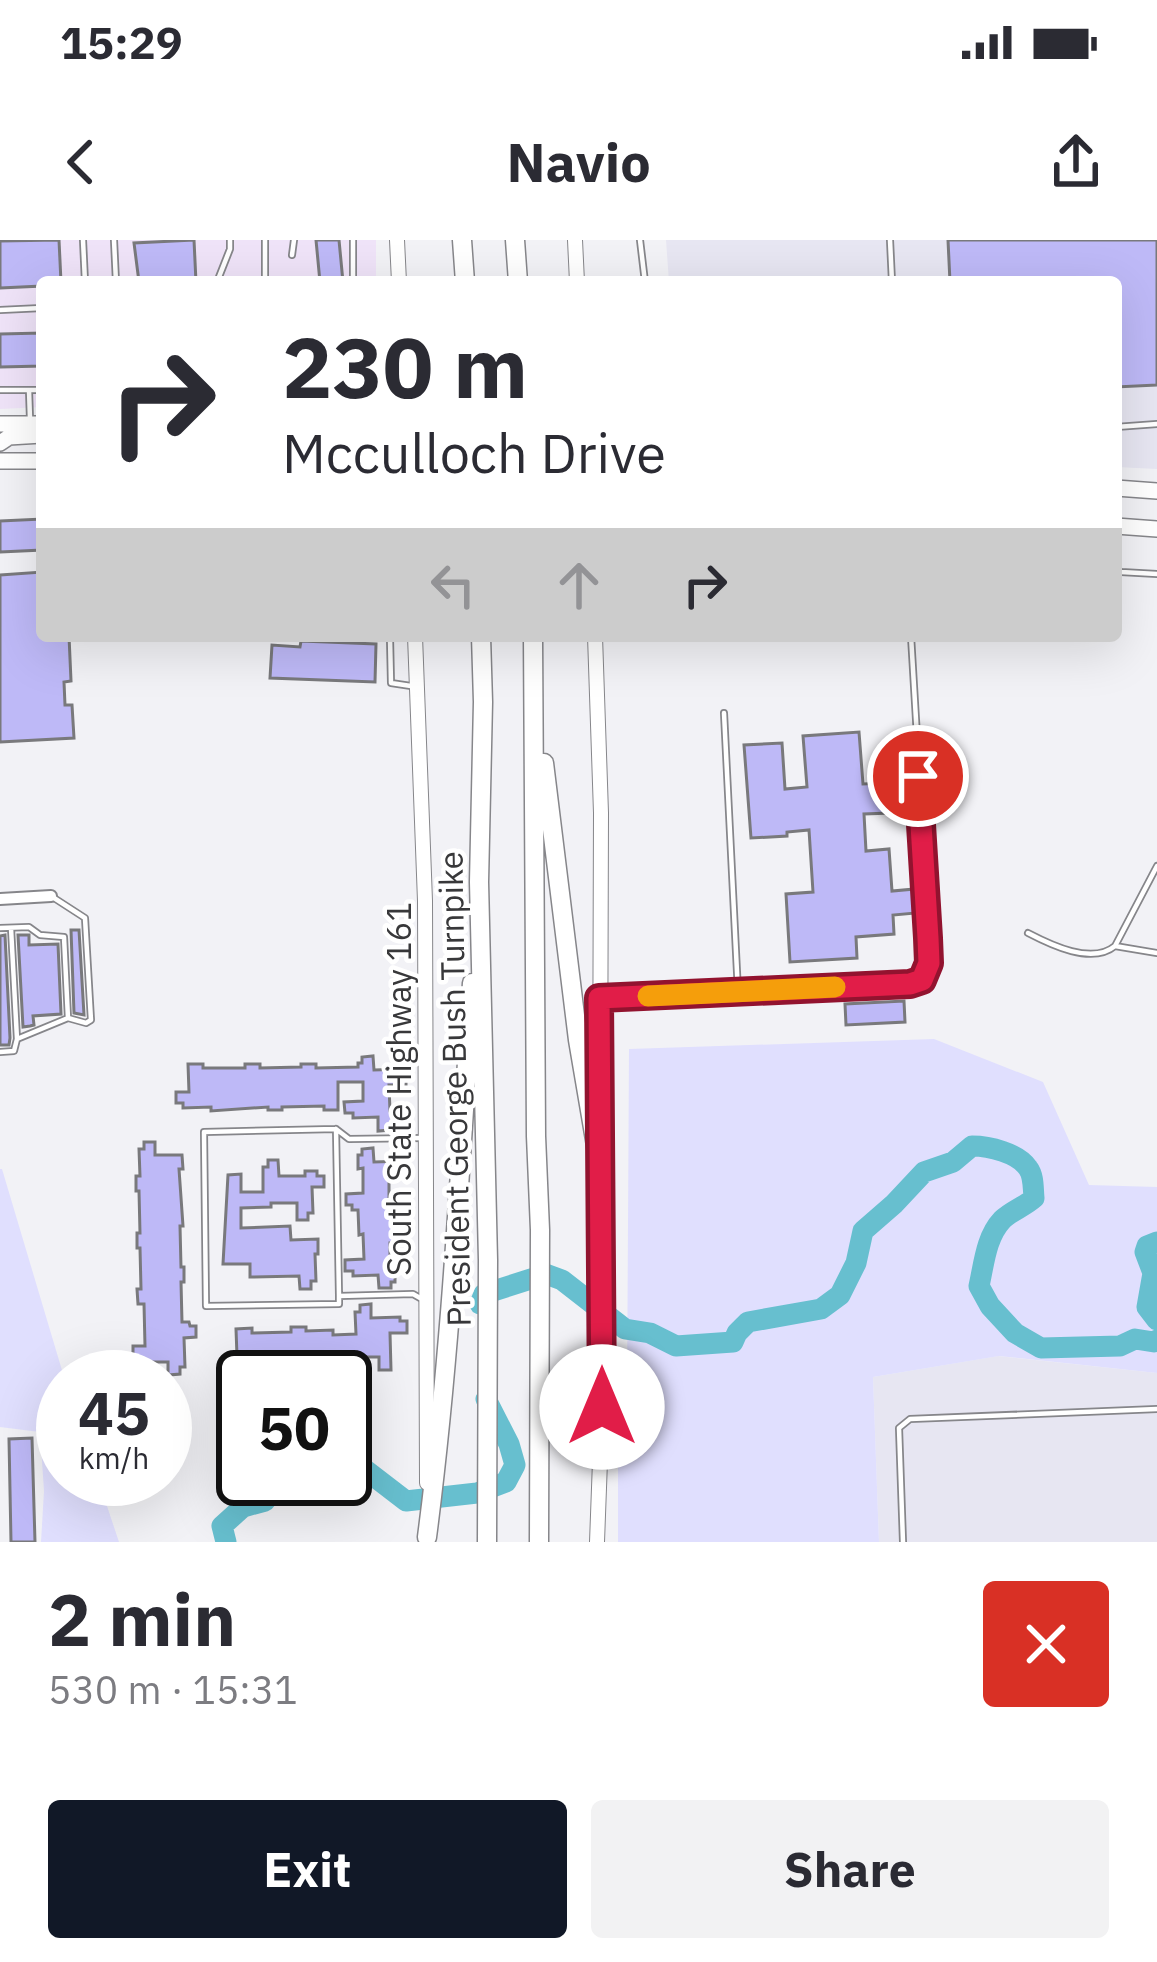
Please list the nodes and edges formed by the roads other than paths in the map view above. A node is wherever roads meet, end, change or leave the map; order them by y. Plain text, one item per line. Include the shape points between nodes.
1 (83, 240) edge
2 (114, 240) edge
3 (230, 240) edge
4 (265, 240) edge
5 (294, 240) edge
6 (353, 240) edge
7 (397, 240) edge
8 (462, 240) edge
9 (515, 240) edge
10 (575, 240) edge
11 (640, 240) edge
12 (890, 240) edge
13 (292, 255) dead end
14 (85, 276) edge
15 (116, 276) edge
16 (219, 276) edge
17 (266, 276) edge
18 (353, 276) edge
19 (399, 276) edge
20 (465, 276) edge
21 (518, 276) edge
22 (577, 276) edge
23 (644, 276) edge
24 (892, 276) edge
25 (36, 308) edge
26 (0, 310) edge
27 (36, 389) edge
28 (0, 390) edge
29 (29, 390) junction
30 (36, 420) edge
31 (0, 424) edge
32 (1157, 424) edge
33 (1122, 427) edge
34 (36, 428) edge
35 (36, 429) edge
36 (0, 442) edge
37 (0, 461) edge
38 (36, 461) edge
39 (1122, 488) edge
40 (1157, 491) edge
41 (1122, 526) edge
42 (1157, 529) edge
43 (1122, 572) edge
44 (1157, 574) edge
45 (390, 642) edge
46 (415, 642) edge
47 (481, 642) edge
48 (532, 642) edge
49 (595, 642) edge
50 (911, 642) edge
51 (417, 686) junction
52 (534, 699) junction
53 (724, 713) dead end
54 (1157, 866) edge
55 (479, 883) junction
56 (51, 896) joint
57 (0, 898) edge
58 (0, 928) edge
59 (11, 928) junction
60 (1028, 933) dead end
61 (1115, 946) junction
62 (1157, 953) edge
63 (738, 992) junction
64 (599, 998) junction
65 (68, 1018) junction
66 (17, 1039) junction
67 (0, 1052) edge
68 (336, 1129) junction
69 (427, 1138) junction
70 (601, 1175) junction
71 (339, 1296) junction
72 (426, 1300) junction
73 (1157, 1409) edge
74 (540, 1536) edge
75 (427, 1539) edge
76 (487, 1542) edge
77 (598, 1542) edge
78 (903, 1542) edge

1 - 14 lane
2 - 15 lane
3 - 16 lane
4 - 17 lane
5 - 13 lane
6 - 18 lane
7 - 19 main road
8 - 20 highway
9 - 21 highway
10 - 22 main road
11 - 23 lane
12 - 24 lane
25 - 26 lane
27 - 29 lane
28 - 29 lane
29 - 30 lane
31 - 34 main road
32 - 33 lane
35 - 36 main road
37 - 38 main road
39 - 40 main road
41 - 42 main road
43 - 44 lane
45 - 51 lane via 391,683
46 - 51 main road, South State Highway 161
47 - 55 highway, President George Bush Turnpike
48 - 52 highway
49 - 64 main road
50 - 63 lane via 929,963 922,980
51 - 69 main road, South State Highway 161
52 - 70 highway
52 - 74 highway
53 - 63 lane
54 - 61 lane
55 - 75 highway
55 - 76 highway, President George Bush Turnpike
56 - 57 street
56 - 65 lane via 85,918 91,1020
58 - 59 lane
59 - 65 lane via 64,937
59 - 66 lane
60 - 61 lane via 1091,955
61 - 62 lane
63 - 64 lane
64 - 70 main road
65 - 66 lane
66 - 67 lane via 14,1051
68 - 69 lane via 350,1138
68 - 71 lane
68 - 71 lane via 204,1132 204,1247 206,1306 339,1304
69 - 72 main road, South State Highway 161
70 - 77 main road
71 - 72 lane
72 - 75 main road, South State Highway 161
73 - 78 lane via 910,1419 898,1428

